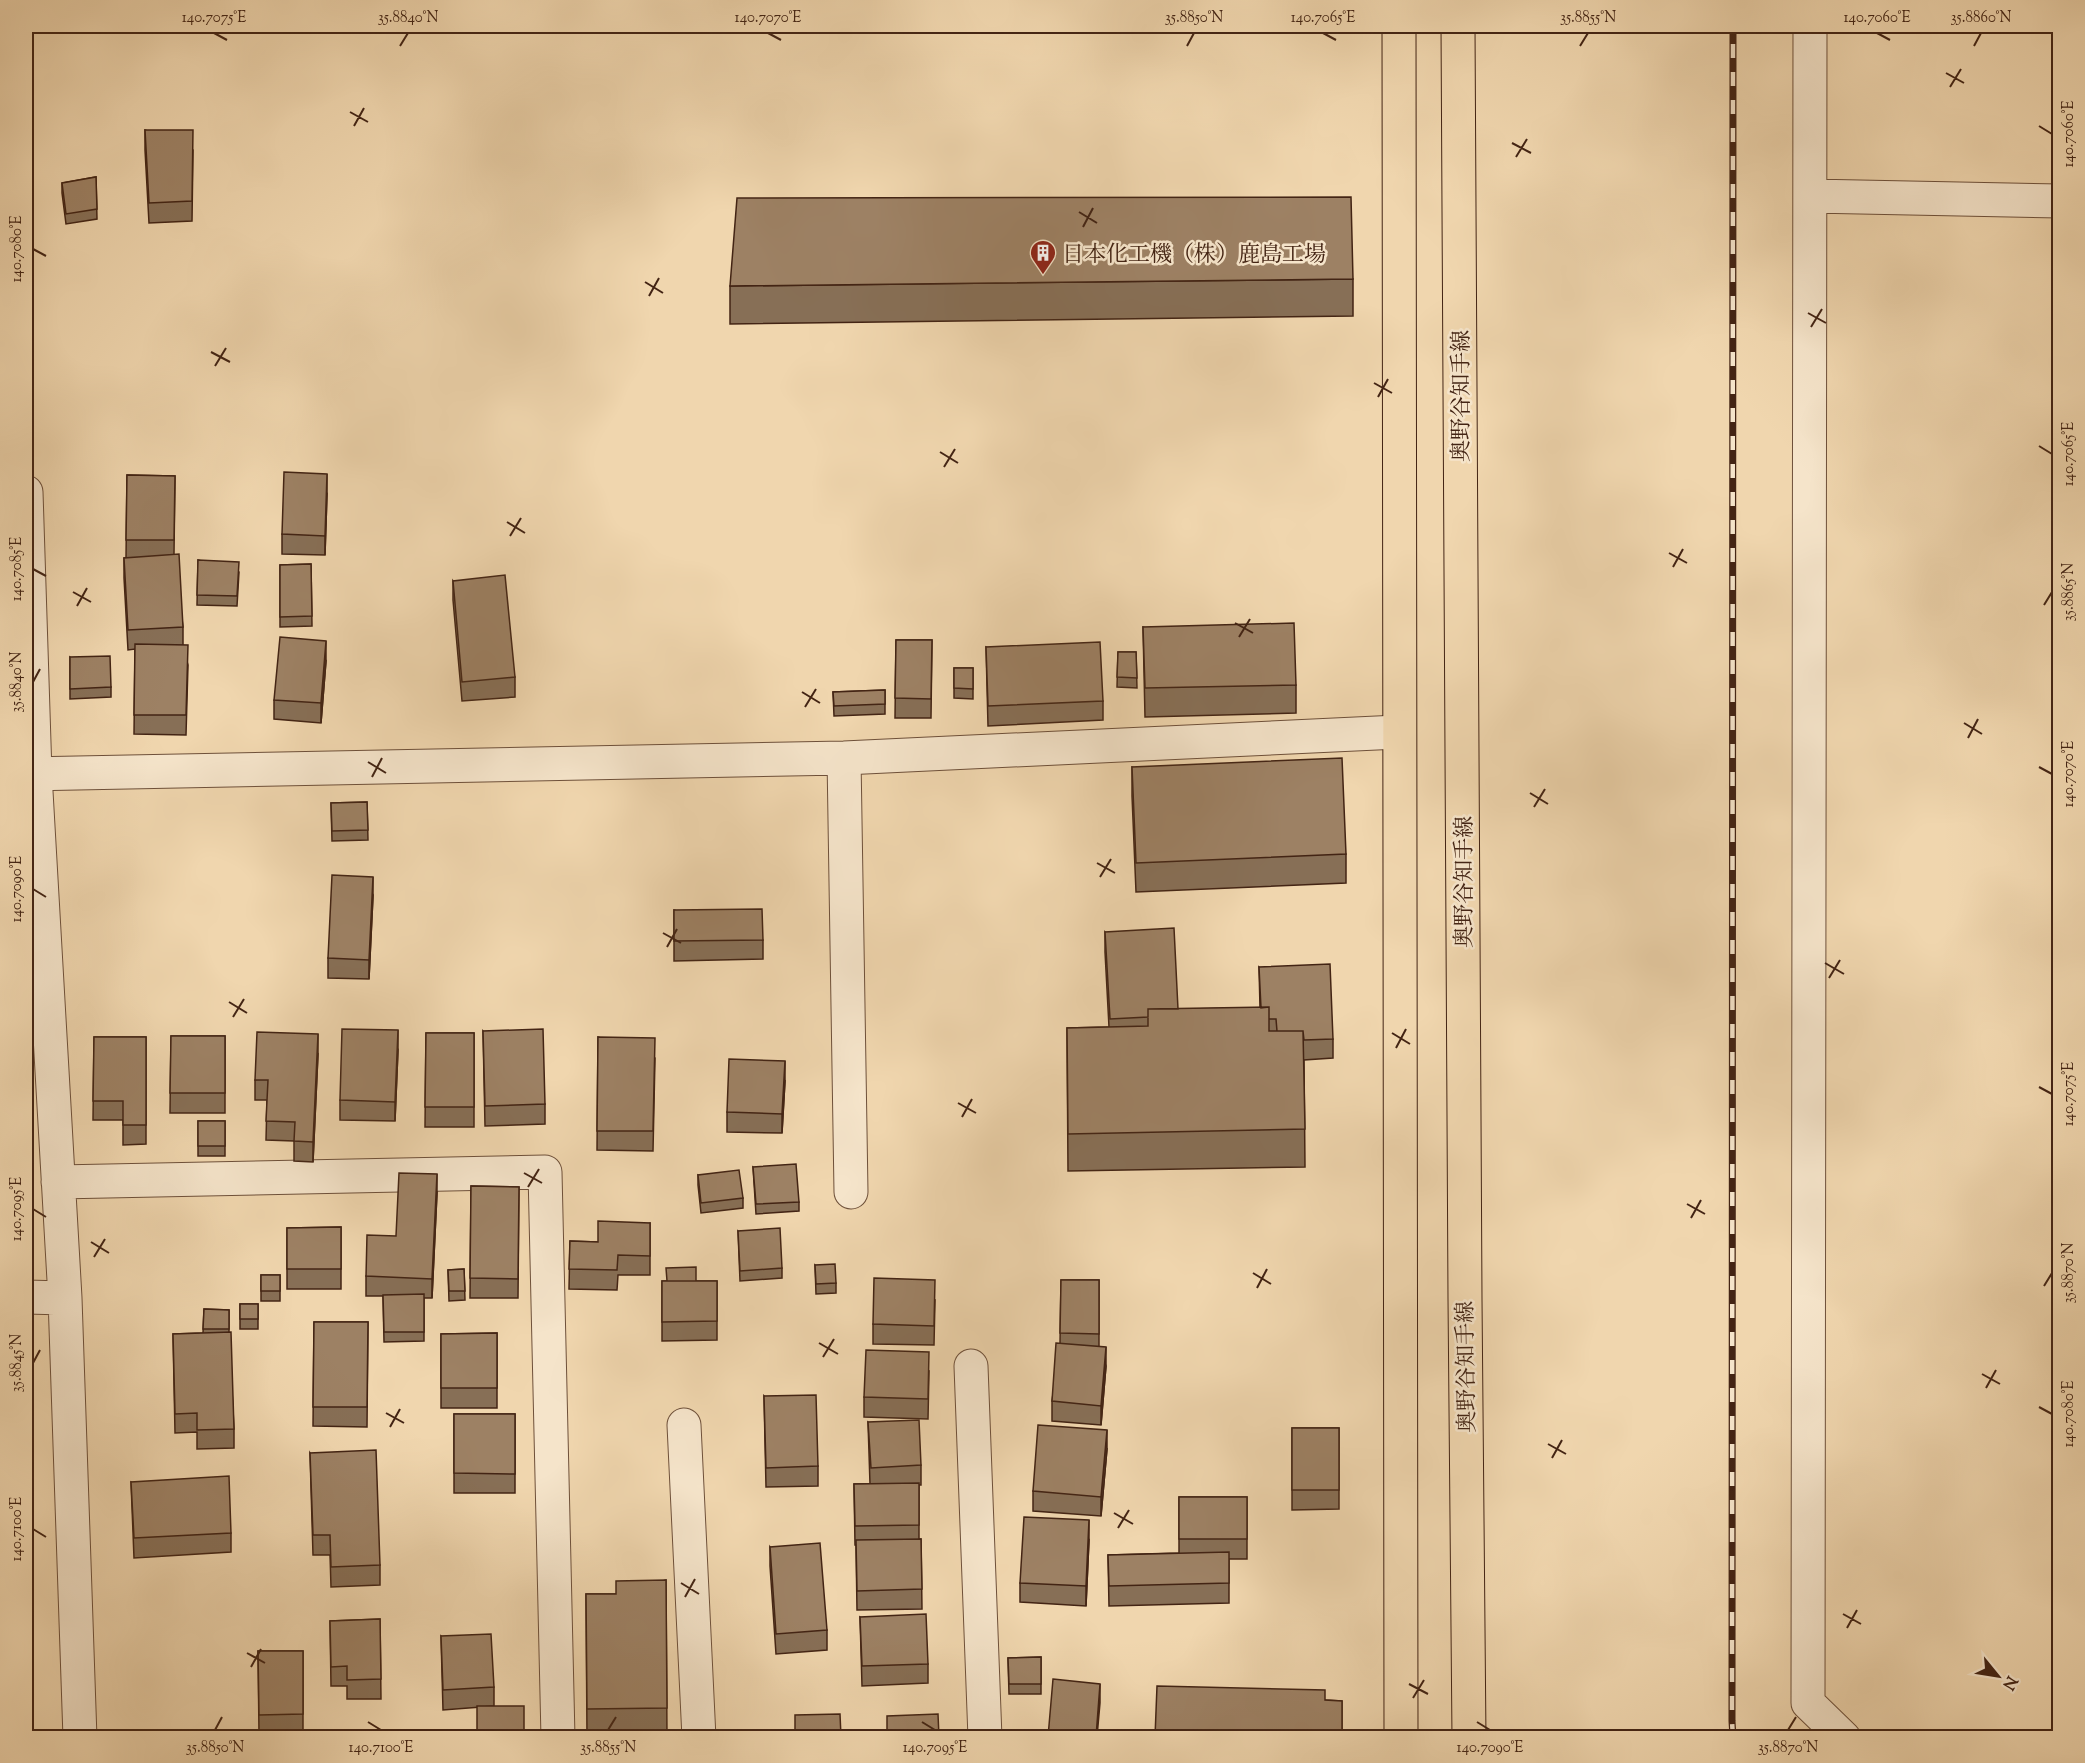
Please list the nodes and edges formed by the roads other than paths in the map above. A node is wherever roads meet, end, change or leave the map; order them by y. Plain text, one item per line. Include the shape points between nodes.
1 (1399, 26) edge
2 (1458, 26) edge
3 (1810, 26) edge
4 (1810, 196) junction
5 (2060, 201) edge
6 (26, 492) edge
7 (1398, 732) junction
8 (844, 758) junction
9 (30, 774) edge
10 (58, 1182) junction
11 (851, 1192) dead end
12 (26, 1297) edge
13 (65, 1298) junction
14 (971, 1366) dead end
15 (684, 1425) dead end
16 (81, 1737) edge
17 (558, 1737) edge
18 (699, 1737) edge
19 (985, 1737) edge
20 (1401, 1737) edge
21 (1469, 1737) edge
22 (1844, 1737) edge

1 - 7 main road
2 - 21 main road, 奥野谷知手線
3 - 4 street
4 - 5 street
4 - 22 street via 1808,1703
6 - 9 street
7 - 8 street
7 - 20 main road
8 - 9 street
8 - 11 street
9 - 10 street
10 - 13 street
10 - 17 street via 544,1172
12 - 13 street
13 - 16 street
14 - 19 street
15 - 18 street

